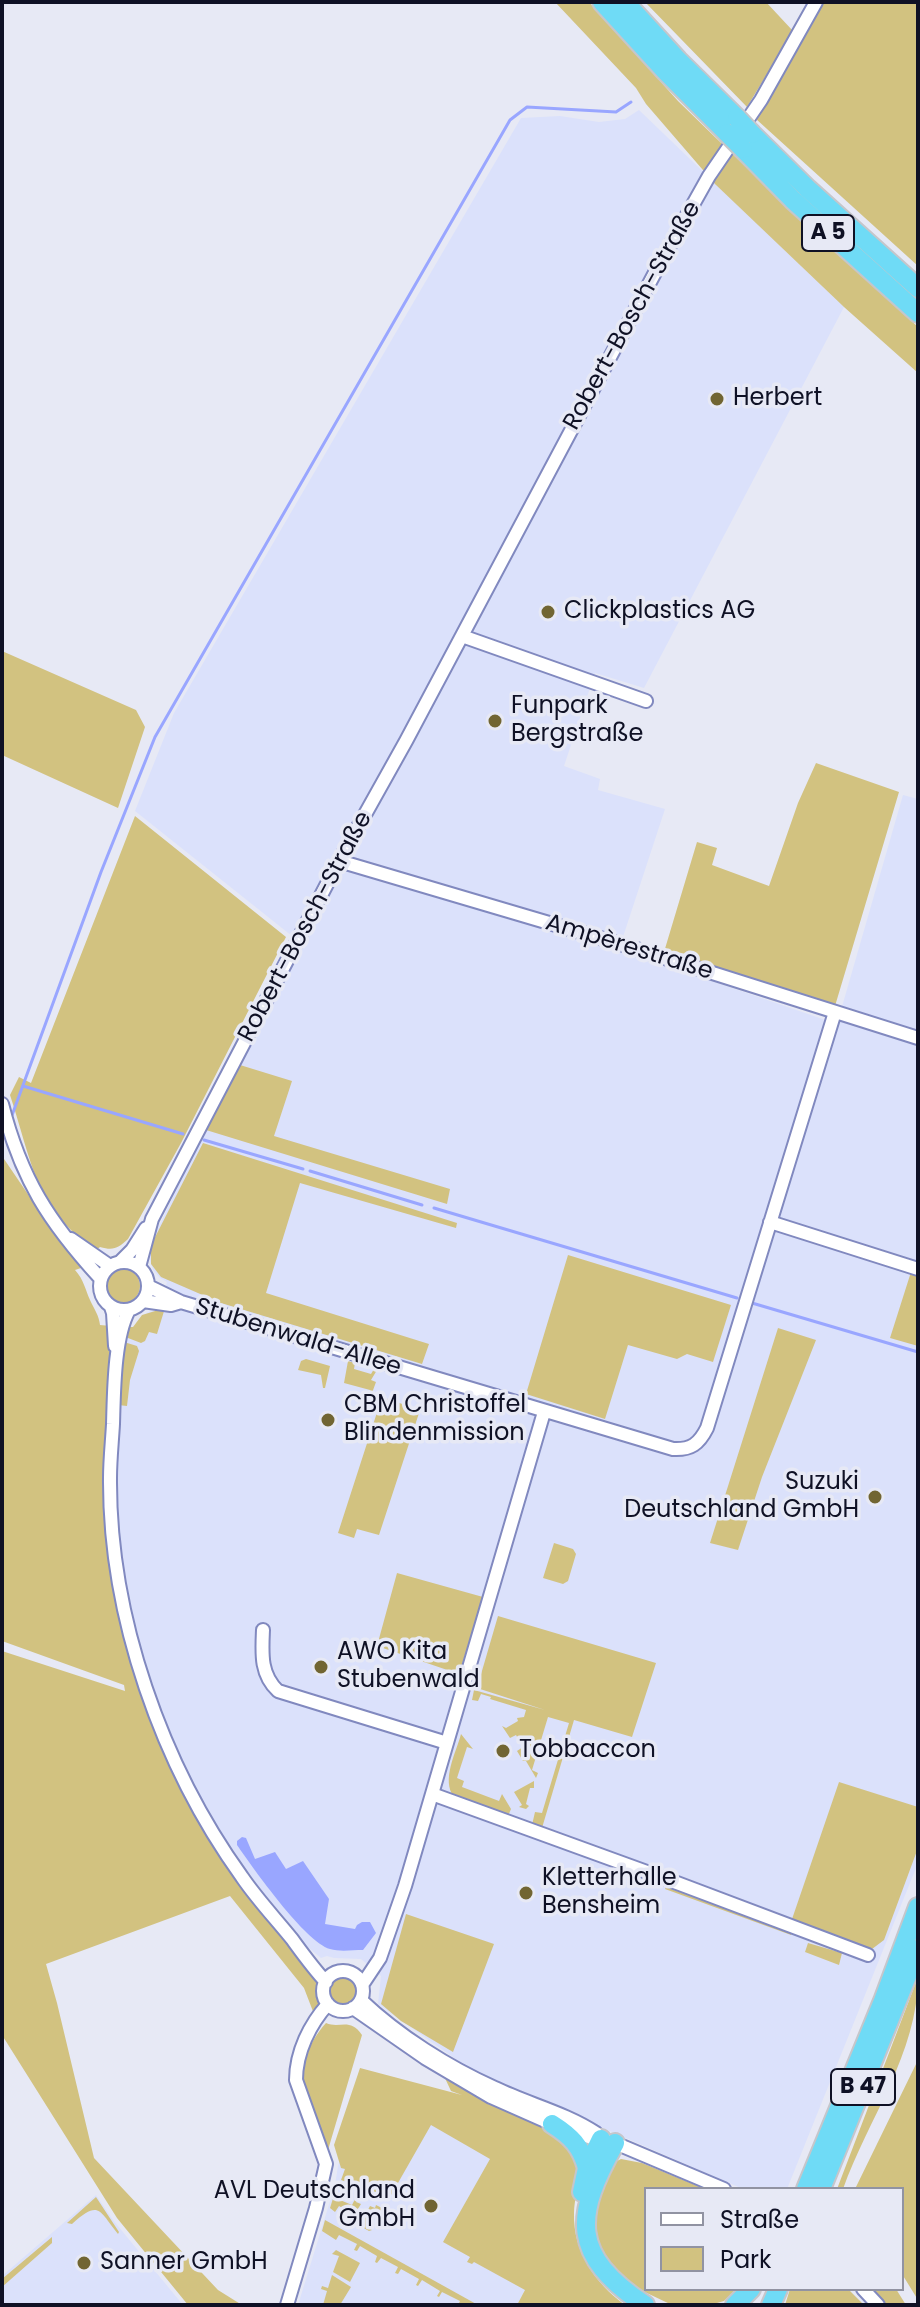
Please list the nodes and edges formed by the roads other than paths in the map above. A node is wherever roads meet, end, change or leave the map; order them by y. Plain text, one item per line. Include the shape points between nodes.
1 (602, 2) edge
2 (625, 2) edge
3 (816, 2) edge
4 (732, 126) junction
5 (748, 141) junction
6 (918, 288) edge
7 (918, 313) edge
8 (462, 636) junction
9 (646, 701) dead end
10 (339, 861) junction
11 (835, 1012) junction
12 (918, 1038) edge
13 (3, 1108) edge
14 (152, 1219) junction
15 (770, 1222) junction
16 (62, 1233) junction
17 (115, 1264) junction
18 (139, 1267) junction
19 (918, 1269) edge
20 (100, 1278) junction
21 (148, 1286) junction
22 (143, 1301) junction
23 (181, 1302) junction
24 (111, 1307) junction
25 (129, 1310) junction
26 (117, 1357) junction
27 (544, 1412) junction
28 (263, 1630) dead end
29 (447, 1743) junction
30 (432, 1794) junction
31 (918, 1907) edge
32 (386, 1944) junction
33 (918, 1949) edge
34 (868, 1955) dead end
35 (352, 1973) junction
36 (330, 1978) junction
37 (362, 1985) junction
38 (357, 2004) junction
39 (331, 2006) junction
40 (552, 2124) junction
41 (608, 2141) junction
42 (587, 2168) junction
43 (719, 2187) edge
44 (807, 2187) edge
45 (822, 2187) edge
46 (287, 2305) edge
47 (633, 2305) edge
48 (645, 2305) edge

1 - 4 highway, A 5 via 666,72
2 - 4 highway, A 5
3 - 8 street, Robert-Bosch-Straße via 658,267
4 - 5 highway, A 5, bridge
5 - 6 highway, A 5
5 - 7 highway, A 5 via 793,200
8 - 9 street
8 - 10 street, Robert-Bosch-Straße
10 - 11 street, Ampèrestraße
10 - 14 street, Robert-Bosch-Straße
11 - 12 street, Ampèrestraße
11 - 15 street, Stubenwald-Allee
13 - 16 street via 35,1193
14 - 17 street, Robert-Bosch-Straße via 128,1255
14 - 18 street, Robert-Bosch-Straße
15 - 19 street
15 - 27 street, Stubenwald-Allee via 707,1428 694,1446 673,1449
16 - 17 street
16 - 20 street
17 - 18 street
17 - 20 street, Robert-Bosch-Straße
18 - 21 street
20 - 24 street via 100,1291
21 - 22 street
21 - 23 street, Stubenwald-Allee
22 - 23 street, Stubenwald-Allee
22 - 25 street
23 - 27 street, Stubenwald-Allee
24 - 25 street
24 - 26 street
25 - 26 street
26 - 36 street via 110,1480 113,1522 118,1571 145,1688 173,1758 242,1878
27 - 29 street
28 - 29 street via 261,1659 269,1683 278,1691
29 - 30 street
30 - 32 street
30 - 34 street
31 - 44 highway, B 47
32 - 35 street
32 - 37 street
33 - 45 highway, B 47
35 - 36 street via 342,1971
35 - 37 street
36 - 39 street via 323,1993
37 - 38 street
38 - 39 street via 345,2011
38 - 40 street via 454,2076
38 - 41 street via 461,2071
39 - 46 street via 318,2014 296,2066 325,2172
40 - 41 street
40 - 42 highway via 578,2145
41 - 42 highway
41 - 43 street
41 - 48 highway via 589,2195 586,2235 605,2274
42 - 47 highway via 578,2214 587,2259 600,2278

